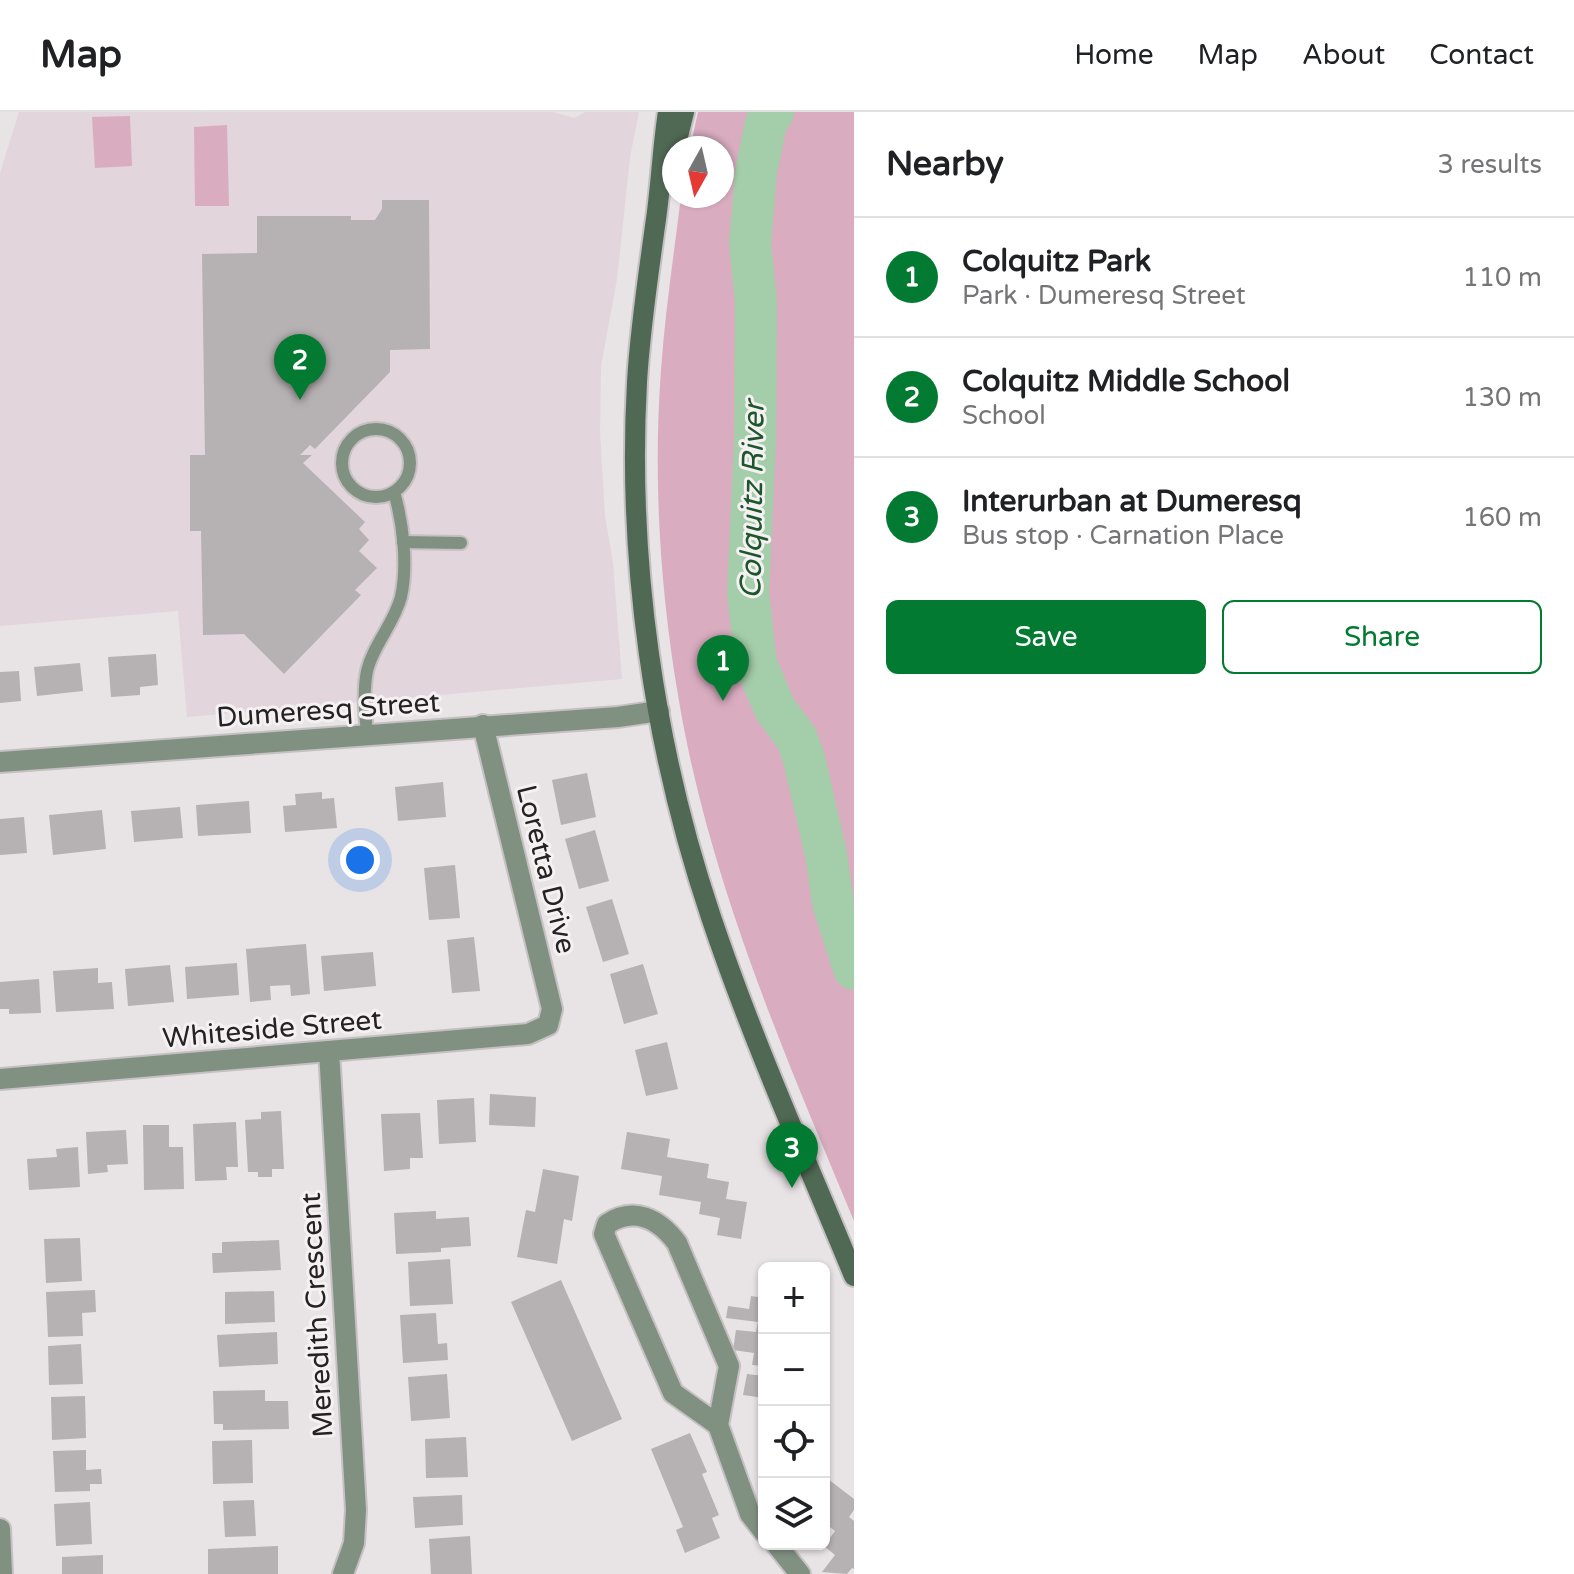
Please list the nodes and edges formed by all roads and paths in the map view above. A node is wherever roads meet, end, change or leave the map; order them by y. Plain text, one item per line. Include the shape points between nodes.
1 (668, 112) edge
2 (684, 112) edge
3 (678, 136) edge
4 (662, 198) edge
5 (655, 226) junction
6 (394, 492) junction
7 (403, 542) junction
8 (461, 543) dead end
9 (659, 711) junction
10 (483, 725) junction
11 (367, 733) junction
12 (0, 762) edge
13 (548, 1025) joint
14 (329, 1051) junction
15 (0, 1079) edge
16 (849, 1249) edge
17 (854, 1276) edge
18 (718, 1425) junction
19 (758, 1524) edge
20 (0, 1529) edge
21 (781, 1550) edge
22 (2, 1574) edge
23 (343, 1574) edge
24 (800, 1574) edge

1 - 5 main road
2 - 3 main road
4 - 5 main road
5 - 9 main road via 643,297 637,467 638,535
6 - 6 lane via 407,479 411,462 405,444 384,430 358,433 346,446 342,464 347,481 360,493 377,497
6 - 7 lane
7 - 8 lane
7 - 11 lane via 401,596 367,669
9 - 10 street, Dumeresq Street
9 - 16 main road via 675,791 711,917 776,1091
10 - 11 street, Dumeresq Street
10 - 13 street, Loretta Drive via 552,1009
11 - 12 street, Dumeresq Street
13 - 14 street, Whiteside Street via 528,1034
14 - 15 street, Whiteside Street
14 - 23 street, Meredith Crescent via 356,1510 354,1543
16 - 17 main road
18 - 18 street via 729,1366 677,1243 652,1220 619,1216 607,1224 604,1234 673,1393
18 - 19 street
20 - 22 street
21 - 24 street

